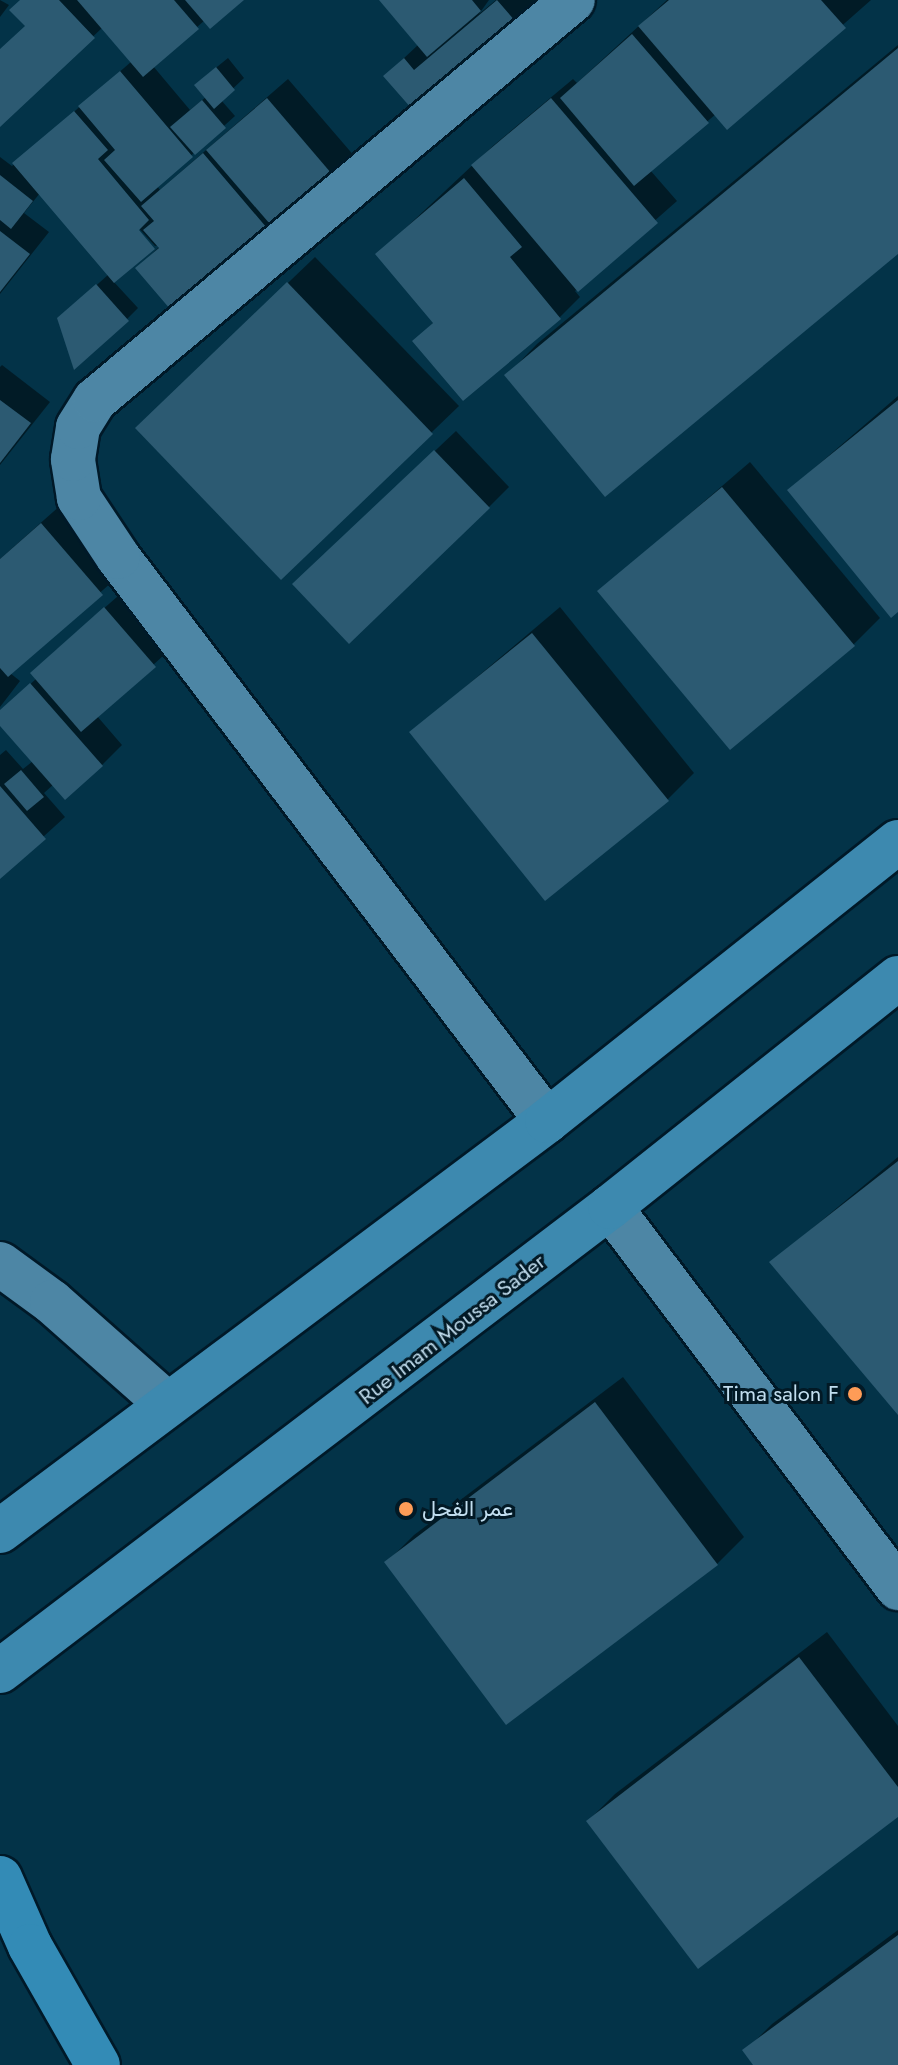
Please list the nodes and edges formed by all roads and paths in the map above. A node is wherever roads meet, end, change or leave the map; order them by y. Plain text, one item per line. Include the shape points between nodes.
1 (573, 0) edge
2 (898, 842) edge
3 (898, 978) edge
4 (547, 1121) junction
5 (610, 1207) junction
6 (0, 1264) edge
7 (166, 1403) junction
8 (0, 1531) edge
9 (898, 1588) edge
10 (0, 1671) edge
11 (0, 1878) edge
12 (98, 2065) edge

1 - 4 street via 95,400 78,427 73,459 79,498 118,557
2 - 4 main road
3 - 5 main road, Rue Imam Moussa Sader
4 - 7 main road
5 - 9 street
5 - 10 main road, Rue Imam Moussa Sader
6 - 7 street via 52,1302
7 - 8 main road
11 - 12 highway via 30,1946

